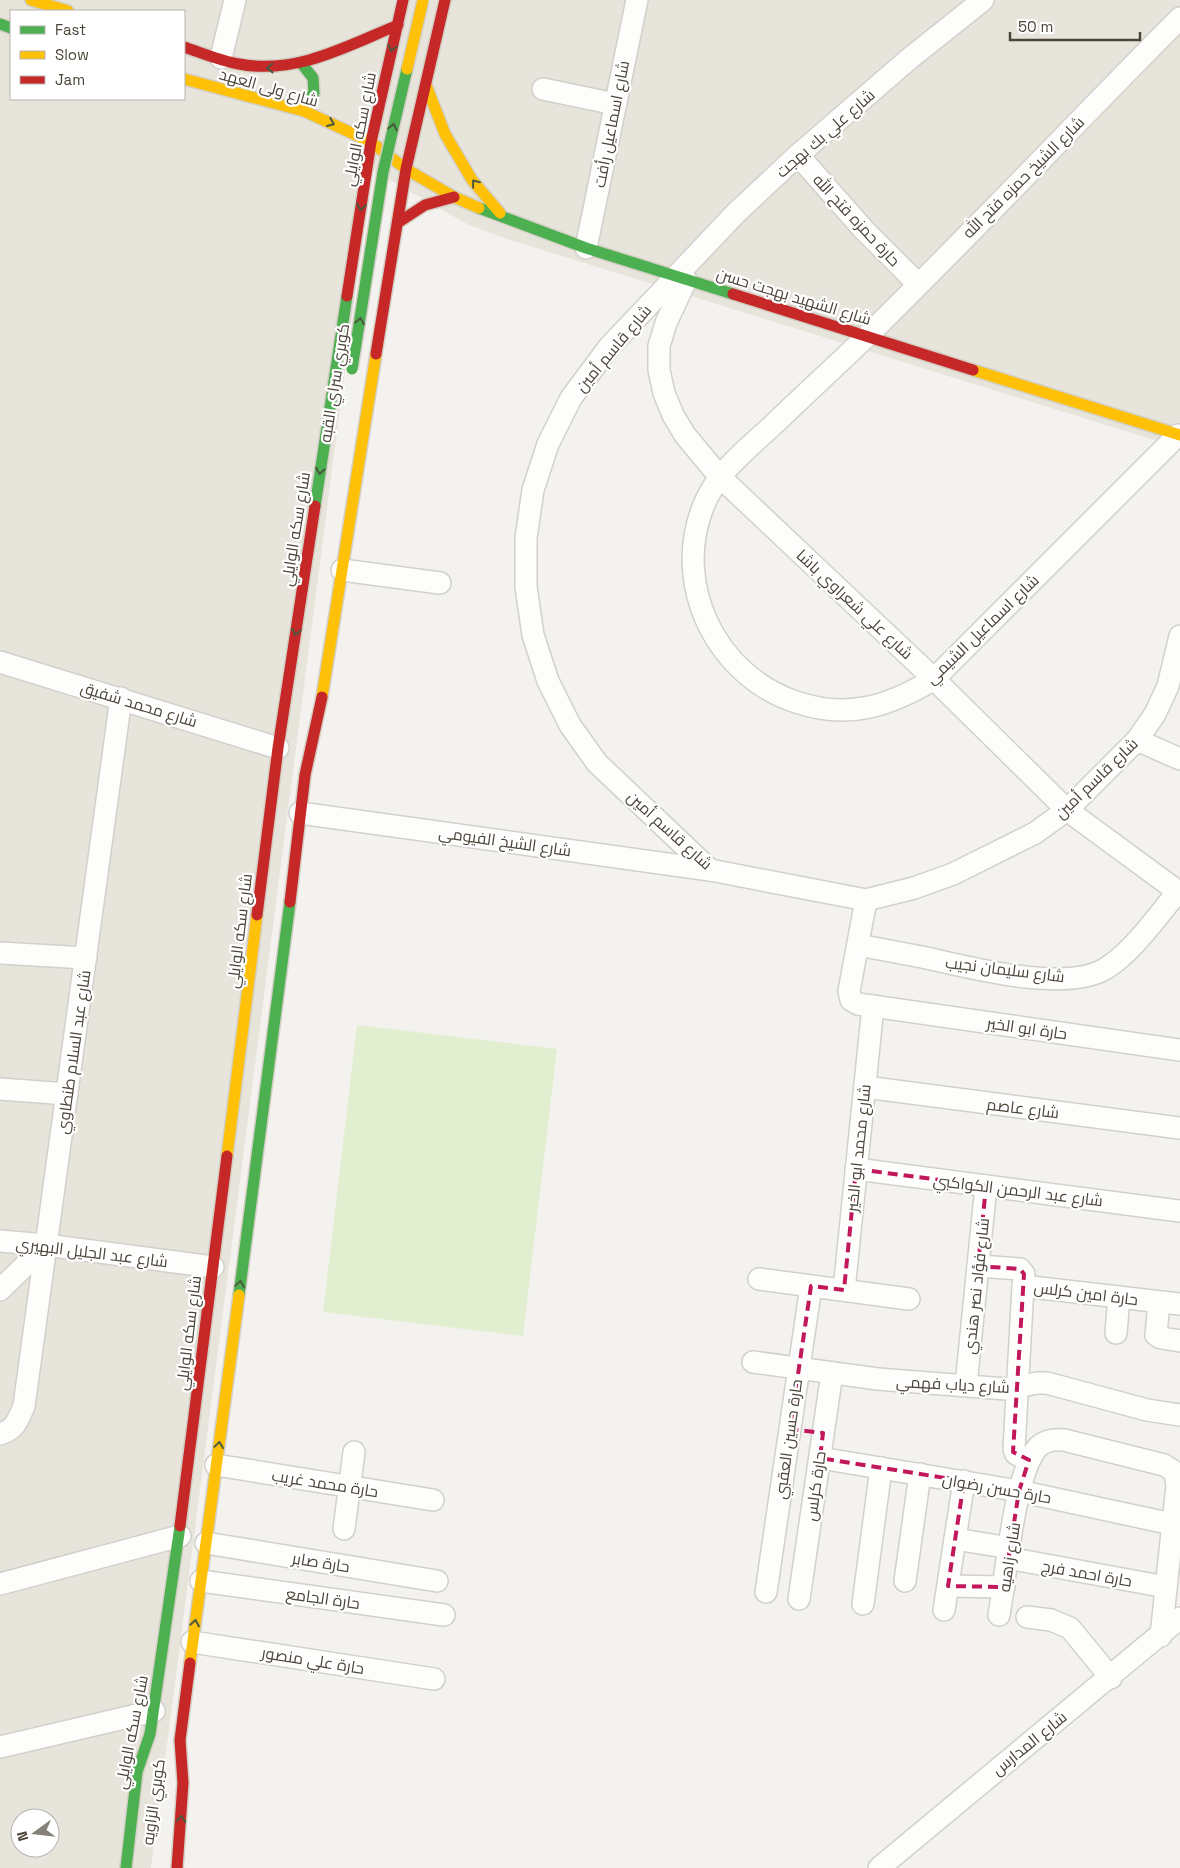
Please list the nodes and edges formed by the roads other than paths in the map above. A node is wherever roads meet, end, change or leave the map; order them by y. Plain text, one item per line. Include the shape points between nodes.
1 (31, 0) edge
2 (235, 0) edge
3 (403, 0) edge
4 (423, 0) edge
5 (445, 0) edge
6 (636, 0) edge
7 (983, 0) edge
8 (65, 10) edge
9 (1180, 18) edge
10 (398, 24) junction
11 (185, 47) edge
12 (221, 58) junction
13 (302, 64) junction
14 (185, 79) edge
15 (426, 85) junction
16 (543, 89) dead end
17 (615, 104) junction
18 (286, 106) junction
19 (371, 142) junction
20 (798, 155) junction
21 (406, 169) junction
22 (454, 196) junction
23 (506, 220) junction
24 (399, 222) junction
25 (586, 248) junction
26 (681, 278) junction
27 (918, 284) junction
28 (867, 336) junction
29 (352, 374) dead end
30 (1179, 435) edge
31 (719, 476) junction
32 (342, 570) junction
33 (440, 582) dead end
34 (1179, 650) edge
35 (0, 662) edge
36 (934, 679) junction
37 (121, 698) junction
38 (1137, 740) junction
39 (299, 741) dead end
40 (278, 748) junction
41 (1180, 759) edge
42 (304, 775) junction
43 (1067, 810) junction
44 (300, 813) junction
45 (710, 870) junction
46 (1179, 892) edge
47 (866, 900) junction
48 (858, 945) junction
49 (0, 953) edge
50 (86, 958) junction
51 (873, 1006) junction
52 (1180, 1050) edge
53 (865, 1088) junction
54 (0, 1089) edge
55 (67, 1094) junction
56 (1180, 1128) edge
57 (856, 1169) junction
58 (986, 1186) junction
59 (1180, 1211) edge
60 (0, 1241) edge
61 (46, 1244) junction
62 (978, 1266) junction
63 (213, 1267) junction
64 (759, 1279) dead end
65 (811, 1286) junction
66 (1023, 1286) junction
67 (0, 1290) edge
68 (844, 1290) junction
69 (1119, 1297) junction
70 (909, 1299) dead end
71 (1159, 1302) junction
72 (1180, 1304) edge
73 (1116, 1333) dead end
74 (1180, 1341) edge
75 (753, 1362) dead end
76 (799, 1368) junction
77 (832, 1373) junction
78 (966, 1385) junction
79 (1016, 1388) junction
80 (1180, 1415) edge
81 (790, 1428) junction
82 (823, 1433) junction
83 (0, 1434) edge
84 (354, 1452) dead end
85 (1035, 1452) junction
86 (820, 1458) junction
87 (216, 1465) junction
88 (881, 1468) junction
89 (920, 1474) junction
90 (964, 1481) junction
91 (350, 1487) junction
92 (1019, 1490) junction
93 (433, 1500) dead end
94 (1172, 1524) junction
95 (344, 1529) dead end
96 (180, 1536) junction
97 (955, 1540) junction
98 (206, 1543) junction
99 (1009, 1553) junction
100 (201, 1581) junction
101 (437, 1581) dead end
102 (904, 1581) dead end
103 (0, 1584) edge
104 (948, 1586) junction
105 (1004, 1587) junction
106 (1166, 1587) junction
107 (766, 1592) dead end
108 (799, 1599) dead end
109 (863, 1604) dead end
110 (944, 1610) dead end
111 (444, 1615) dead end
112 (1000, 1615) dead end
113 (1027, 1617) dead end
114 (1180, 1618) edge
115 (1160, 1636) junction
116 (192, 1642) junction
117 (434, 1678) dead end
118 (1110, 1678) junction
119 (154, 1711) junction
120 (150, 1734) junction
121 (180, 1740) junction
122 (0, 1747) edge
123 (152, 1766) dead end
124 (171, 1778) dead end
125 (882, 1867) edge
126 (126, 1868) edge
127 (179, 1868) edge

1 - 8 main road
2 - 12 street
3 - 10 main road, شارع سكه الوايلي
29 -> 4 main road, كوبري سراي القبه, bridge via 383,172
5 - 15 main road
6 - 17 street, شارع اسماعيل رأفت
7 - 20 street, شارع علي بك بهجت
9 - 27 street, شارع الشيخ حمزه فتح الله
10 - 13 main road, شارع ولى العهد
10 -> 19 main road, شارع سكه الوايلي
11 - 12 main road, شارع ولى العهد
13 -> 12 main road, شارع ولى العهد via 263,68 239,65
13 - 18 main road via 311,71 315,81 314,92 308,102 298,107
14 - 18 main road, شارع ولى العهد
15 - 21 main road
23 -> 15 main road via 472,180 445,134
16 - 17 street
17 - 25 street, شارع اسماعيل رأفت
18 -> 19 main road, شارع ولى العهد
19 - 21 main road, شارع ولى العهد
19 -> 40 main road, شارع سكه الوايلي
20 - 26 street, شارع علي بك بهجت via 736,213
20 - 27 street, حارة حمزه فتح الله via 864,230
21 - 22 main road, شارع الشهيد بهجت حسن
21 - 24 main road
22 - 23 main road, شارع الشهيد بهجت حسن
22 - 24 main road via 415,208
23 - 25 main road, شارع الشهيد بهجت حسن
24 - 32 main road
25 - 26 main road, شارع الشهيد بهجت حسن
26 - 28 main road, شارع الشهيد بهجت حسن
26 - 31 street, شارع علي شعراوي باشا via 661,338 659,370 672,415
26 - 45 street, شارع قاسم أمين via 609,347 571,398 548,444 532,500 526,538 526,587 533,635 548,681 570,724 597,763
27 - 28 street, شارع الشيخ حمزه فتح الله
28 - 30 main road, شارع الشهيد بهجت حسن
28 - 31 street, شارع اسماعيل الشيمي
30 - 36 street, شارع اسماعيل الشيمي
31 - 36 street, شارع علي شعراوي باشا
31 - 36 street, شارع اسماعيل الشيمي via 703,507 695,538 693,570 702,610 711,632 729,659 781,698 812,708 844,711 876,707 906,696
32 - 33 street
32 - 42 main road via 320,707
34 - 38 street, شارع قاسم أمين via 1155,714
35 - 37 street, شارع محمد شفيق
36 - 43 street, شارع علي شعراوي باشا
37 - 40 street, شارع محمد شفيق
37 - 50 street, شارع عبد السلام طنطاوي
38 - 41 street
38 - 43 street, شارع قاسم أمين
39 - 42 main road
40 - 63 main road, شارع سكه الوايلي
42 - 44 main road
43 - 46 street, شارع علي شعراوي باشا
43 - 47 street, شارع قاسم أمين via 1035,833 952,874
44 - 45 street, شارع الشيخ الفيومي
87 -> 44 main road
45 - 47 street, شارع قاسم أمين
46 - 48 street, شارع سليمان نجيب via 1117,960 1104,969 1079,978 1054,979 996,972
47 - 48 street
48 - 51 street, حارة ابو الخير via 849,991 851,1000
49 - 50 street
50 - 55 street, شارع عبد السلام طنطاوي
51 - 52 street, حارة ابو الخير
51 - 53 street, شارع محمد ابو الخير
53 - 56 street, شارع عاصم
53 - 57 street, شارع محمد ابو الخير
54 - 55 street
55 - 61 street, شارع عبد السلام طنطاوي
57 - 58 street, شارع عبد الرحمن الكواكبي
57 - 68 street, شارع محمد ابو الخير
58 - 59 street, شارع عبد الرحمن الكواكبي
58 - 62 street, شارع فؤاد نصر هندي
60 - 61 street, شارع عبد الجليل البهيري
61 - 63 street, شارع عبد الجليل البهيري
61 - 67 street
61 - 83 street, شارع عبد السلام طنطاوي via 24,1406 16,1424
62 - 66 street, حارة امين كرلس via 1020,1269 1024,1274
62 - 78 street, شارع فؤاد نصر هندي
63 - 96 main road, شارع سكه الوايلي
64 - 65 street
65 - 68 street
65 - 76 street, حارة حسين العقبي
66 - 69 street, حارة امين كرلس
66 - 79 street
68 - 70 street
69 - 71 street, حارة امين كرلس
69 - 73 street
71 - 72 street, حارة امين كرلس
71 - 74 street via 1156,1335
75 - 76 street, شارع دياب فهمي
76 - 77 street, شارع دياب فهمي
76 - 81 street, حارة حسين العقبي
77 - 78 street, شارع دياب فهمي
77 - 82 street, حارة كرلس
78 - 79 street, شارع دياب فهمي
79 - 80 street, شارع دياب فهمي via 1047,1384 1147,1410
79 - 85 street via 1014,1449 1016,1454
81 - 82 street
81 - 107 street, حارة حسين العقبي
82 - 86 street, حارة كرلس
84 - 91 street
85 - 92 street, شارع زاهيه
85 - 94 street via 1048,1441 1064,1440 1170,1468 1177,1478
86 - 88 street, حارة حسن رضوان
86 - 108 street, حارة كرلس
87 - 91 street, حارة محمد غريب
87 - 98 main road
88 - 89 street, حارة حسن رضوان
88 - 109 street
89 - 90 street, حارة حسن رضوان
89 - 102 street
90 - 92 street, حارة حسن رضوان
90 - 97 street
91 - 93 street, حارة محمد غريب
91 - 95 street
92 - 94 street, حارة حسن رضوان
92 - 99 street, شارع زاهيه
94 - 106 street
96 - 103 street
96 - 119 main road, شارع سكه الوايلي
97 - 99 street, حارة احمد فرج
97 - 104 street
98 - 100 main road
98 - 101 street, حارة صابر
99 - 105 street, شارع زاهيه
99 - 106 street, حارة احمد فرج
100 - 111 street, حارة الجامع
116 -> 100 main road
104 - 105 street
104 - 110 street
105 - 112 street, شارع زاهيه
106 - 115 street
113 - 118 street via 1052,1620 1070,1628
114 - 115 street, شارع المدارس
115 - 118 street, شارع المدارس
116 - 117 street, حارة علي منصور
116 - 121 main road
118 - 125 street, شارع المدارس
119 - 120 main road, شارع سكه الوايلي
119 - 122 street
120 - 123 main road, كوبري الزاويه
120 - 126 main road, شارع سكه الوايلي via 137,1772
121 - 124 main road, كوبري الزاويه
127 -> 121 main road via 183,1783

